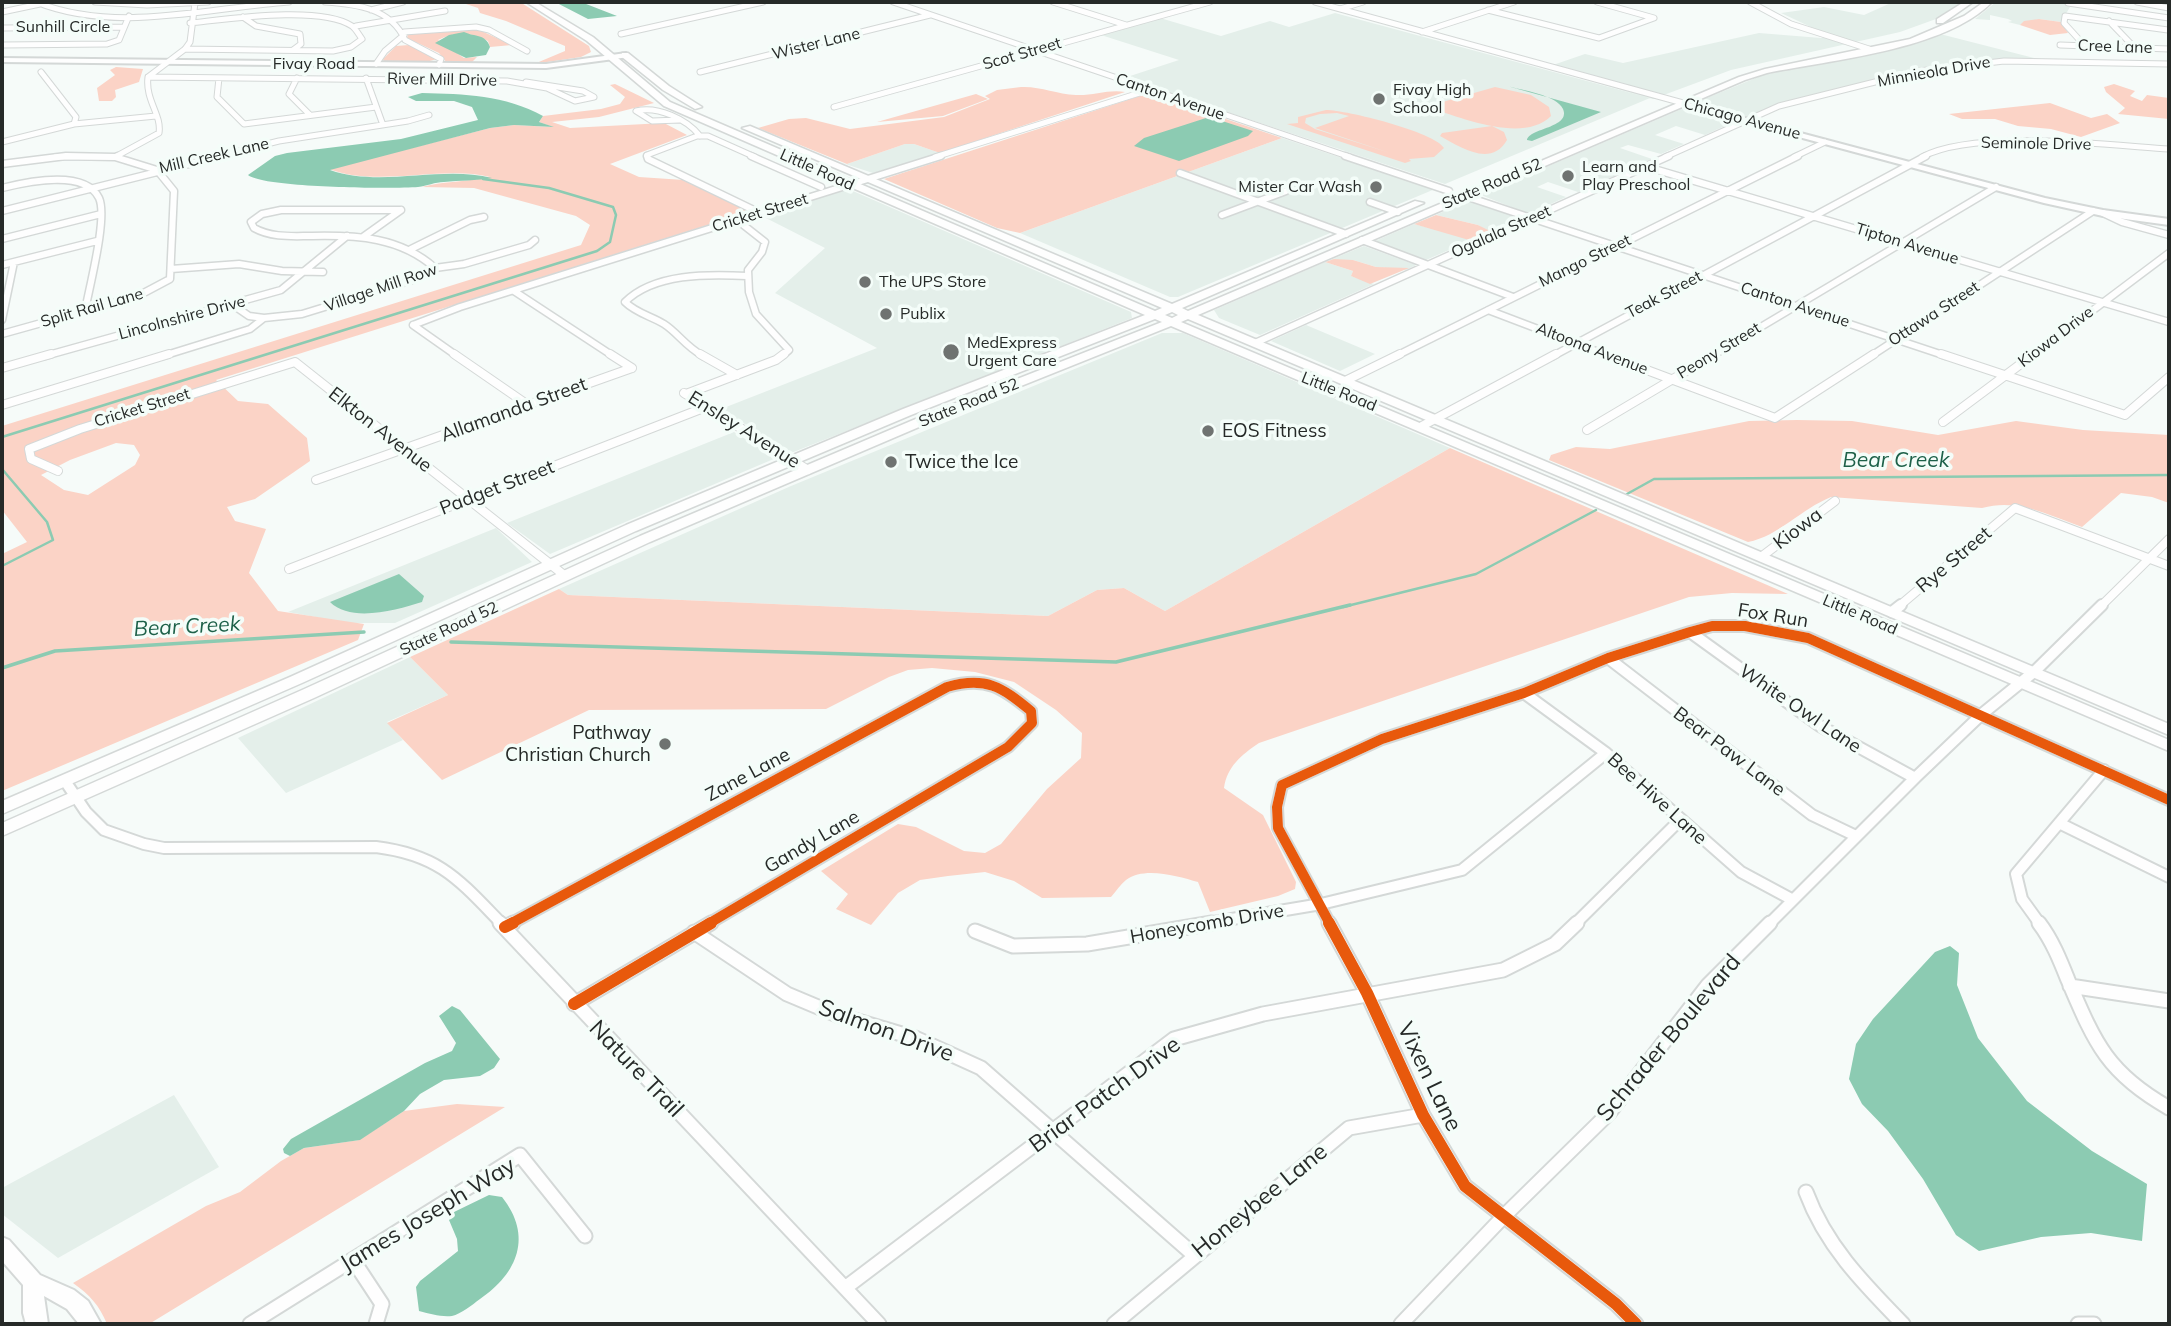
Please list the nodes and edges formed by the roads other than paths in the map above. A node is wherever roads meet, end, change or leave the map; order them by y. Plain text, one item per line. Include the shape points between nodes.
1 (95, 2) edge
2 (208, 2) edge
3 (289, 2) edge
4 (329, 2) edge
5 (403, 2) edge
6 (530, 2) edge
7 (548, 2) edge
8 (763, 2) edge
9 (893, 2) edge
10 (1053, 2) edge
11 (1210, 2) edge
12 (1315, 2) edge
13 (1363, 2) edge
14 (1514, 2) edge
15 (1597, 2) edge
16 (1750, 2) edge
17 (1969, 2) edge
18 (1988, 2) edge
19 (2137, 2) edge
20 (38, 3) edge
21 (195, 3) edge
22 (2068, 3) edge
23 (2169, 8) edge
24 (1340, 9) junction
25 (371, 10) junction
26 (1488, 10) junction
27 (445, 11) dead end
28 (2, 12) edge
29 (1956, 12) junction
30 (192, 13) junction
31 (931, 15) junction
32 (1972, 15) junction
33 (129, 16) junction
34 (243, 17) junction
35 (2169, 18) edge
36 (395, 20) junction
37 (2109, 21) junction
38 (190, 23) junction
39 (1127, 25) junction
40 (356, 26) junction
41 (124, 27) junction
42 (2, 28) edge
43 (2169, 29) edge
44 (1422, 32) junction
45 (404, 33) junction
46 (621, 34) dead end
47 (2, 45) edge
48 (2060, 45) dead end
49 (1854, 46) junction
50 (2085, 46) junction
51 (2134, 47) junction
52 (2169, 48) edge
53 (185, 49) junction
54 (1869, 49) junction
55 (1037, 50) junction
56 (293, 51) junction
57 (527, 51) dead end
58 (626, 55) junction
59 (614, 57) junction
60 (2, 60) edge
61 (167, 63) junction
62 (376, 64) junction
63 (2169, 64) edge
64 (439, 65) junction
65 (41, 72) dead end
66 (700, 72) dead end
67 (148, 76) junction
68 (219, 78) junction
69 (297, 78) junction
70 (366, 78) junction
71 (526, 82) junction
72 (1149, 90) junction
73 (1666, 99) junction
74 (1683, 103) junction
75 (376, 107) junction
76 (834, 107) dead end
77 (429, 115) dead end
78 (156, 116) junction
79 (310, 116) junction
80 (680, 120) junction
81 (1746, 120) junction
82 (74, 124) junction
83 (383, 125) junction
84 (700, 136) junction
85 (2, 142) edge
86 (1825, 142) junction
87 (2169, 149) edge
88 (784, 156) junction
89 (115, 157) junction
90 (766, 161) junction
91 (2, 164) edge
92 (1907, 164) junction
93 (1644, 166) junction
94 (1506, 167) junction
95 (157, 170) junction
96 (1180, 173) dead end
97 (868, 179) junction
98 (850, 185) junction
99 (821, 187) dead end
100 (1996, 187) junction
101 (2, 188) edge
102 (89, 188) junction
103 (1286, 191) dead end
104 (1449, 191) junction
105 (1726, 191) junction
106 (1465, 196) junction
107 (1258, 202) junction
108 (1370, 202) dead end
109 (2, 211) edge
110 (2097, 212) junction
111 (760, 213) junction
112 (101, 214) junction
113 (1222, 215) dead end
114 (1811, 216) junction
115 (484, 217) dead end
116 (1399, 218) junction
117 (1532, 218) junction
118 (737, 220) junction
119 (2169, 222) edge
120 (1346, 234) junction
121 (1375, 234) junction
122 (2169, 234) edge
123 (346, 236) junction
124 (363, 237) junction
125 (2, 239) edge
126 (535, 240) dead end
127 (1362, 240) junction
128 (97, 241) junction
129 (1902, 243) junction
130 (1616, 246) junction
131 (411, 249) junction
132 (2169, 253) edge
133 (14, 262) junction
134 (1310, 262) junction
135 (2, 265) edge
136 (1428, 265) junction
137 (435, 268) junction
138 (171, 269) junction
139 (305, 271) junction
140 (323, 272) dead end
141 (1999, 272) junction
142 (1702, 274) junction
143 (747, 276) junction
144 (514, 291) junction
145 (1513, 297) junction
146 (2103, 302) junction
147 (233, 305) junction
148 (1796, 306) junction
149 (1488, 310) junction
150 (85, 311) junction
151 (1181, 313) junction
152 (1157, 314) junction
153 (264, 318) junction
154 (2, 320) edge
155 (2169, 322) edge
156 (2, 334) edge
157 (1896, 339) junction
158 (1576, 343) junction
159 (1255, 344) junction
160 (1047, 358) junction
161 (295, 362) joint
162 (2, 368) edge
163 (737, 375) junction
164 (2005, 375) junction
165 (2169, 377) edge
166 (1672, 379) junction
167 (1345, 381) junction
168 (977, 385) junction
169 (996, 392) junction
170 (2, 405) edge
171 (528, 405) junction
172 (706, 407) junction
173 (1775, 418) joint
174 (927, 420) junction
175 (1943, 422) dead end
176 (1429, 423) junction
177 (1587, 430) dead end
178 (404, 449) junction
179 (793, 460) junction
180 (808, 470) junction
181 (58, 471) dead end
182 (316, 480) dead end
183 (468, 499) junction
184 (1835, 501) dead end
185 (2169, 539) edge
186 (1761, 557) junction
187 (2149, 558) junction
188 (549, 563) junction
189 (2169, 566) edge
190 (289, 569) dead end
191 (564, 575) junction
192 (1892, 612) junction
193 (1690, 632) junction
194 (1608, 658) junction
195 (2035, 671) junction
196 (2018, 682) junction
197 (1524, 693) junction
198 (1013, 696) joint
199 (1982, 714) junction
200 (2169, 730) edge
201 (2169, 746) edge
202 (1606, 753) junction
203 (2104, 770) junction
204 (1915, 778) junction
205 (65, 781) junction
206 (1282, 785) joint
207 (76, 798) junction
208 (2169, 800) edge
209 (2, 808) edge
210 (1680, 820) junction
211 (2059, 823) junction
212 (2, 830) edge
213 (1856, 836) junction
214 (2169, 877) edge
215 (1793, 900) junction
216 (1321, 904) junction
217 (505, 927) junction
218 (975, 931) dead end
219 (694, 932) junction
220 (2070, 986) junction
221 (1367, 993) junction
222 (2169, 1001) edge
223 (574, 1004) junction
224 (2169, 1108) edge
225 (1423, 1115) junction
226 (1053, 1132) junction
227 (1805, 1192) dead end
228 (1504, 1216) junction
229 (585, 1236) dead end
230 (2, 1246) edge
231 (1194, 1255) junction
232 (353, 1260) junction
233 (33, 1282) junction
234 (845, 1288) junction
235 (37, 1324) edge
236 (90, 1324) edge
237 (250, 1324) edge
238 (376, 1324) edge
239 (878, 1324) edge
240 (1114, 1324) edge
241 (1401, 1324) edge
242 (1636, 1324) edge
243 (1903, 1324) edge
244 (2078, 1324) edge
245 (2094, 1324) edge

1 - 21 street
2 - 21 street
3 - 30 street
4 - 25 street
5 - 25 street
6 - 59 main road, Little Road
7 - 58 main road, Little Road
8 - 46 street
9 - 31 street, Canton Avenue
10 - 39 street
11 - 39 street, Scot Street
12 - 24 street, Chicago Avenue
13 - 24 street
14 - 26 street
15 - 26 street via 1654,18 1599,37
16 - 49 street via 1791,24
17 - 29 main road, State Road 52
18 - 32 main road, State Road 52
19 - 23 street
20 - 28 street
20 - 33 street via 71,13
21 - 30 street
22 - 35 street
24 - 44 street, Chicago Avenue
25 - 36 street
26 - 44 street
27 - 36 street
29 - 32 main road
29 - 49 main road, State Road 52 via 1917,30
30 - 33 street
30 - 38 street
31 - 55 street, Canton Avenue
31 - 66 street, Wister Lane
32 - 54 main road, State Road 52 via 1932,34
33 - 41 street
34 - 38 street
34 - 40 street via 317,13
34 - 56 street via 256,26 300,34 301,44
36 - 40 street
36 - 45 street
37 - 43 street
37 - 50 street via 2065,16 2064,23
37 - 51 street
38 - 53 street via 190,42
39 - 55 street, Scot Street
40 - 56 street via 362,39 355,46
41 - 42 street, Sunhill Circle
41 - 47 street via 119,40 107,44
44 - 73 street, Chicago Avenue
45 - 57 street via 476,27
45 - 62 street
45 - 64 street via 405,40 436,54 441,59
48 - 50 street, Cree Lane
49 - 54 street
49 - 73 main road, State Road 52 via 1748,68
50 - 51 street, Cree Lane
51 - 52 street, Cree Lane
53 - 56 street
53 - 61 street
54 - 74 main road, State Road 52 via 1762,72
55 - 72 street, Canton Avenue
55 - 76 street, Scot Street
58 - 59 street, Fivay Road
58 - 97 main road, Little Road via 683,100
59 - 64 street, Fivay Road via 546,66
59 - 88 main road, Little Road via 667,104
60 - 61 street, Fivay Road
61 - 62 street, Fivay Road
61 - 67 street
62 - 64 street, Fivay Road
63 - 81 street, Minnieola Drive via 2052,60 1951,67 1812,97
65 - 82 street via 76,117
67 - 68 street, River Mill Drive
67 - 78 street
68 - 69 street, River Mill Drive
68 - 79 street via 217,97 241,122 259,124
69 - 70 street, River Mill Drive
69 - 79 street via 289,94
70 - 71 street, River Mill Drive
70 - 75 street
71 - 71 street, River Mill Drive via 575,101 594,97 583,91
72 - 97 street, Cricket Street
72 - 104 street, Canton Avenue
73 - 74 street, Chicago Avenue
73 - 94 main road, State Road 52
74 - 81 street, Chicago Avenue
74 - 106 main road, State Road 52
75 - 79 street
75 - 83 street
77 - 83 street, Mill Creek Lane
78 - 82 street
78 - 89 street via 161,122 159,133
80 - 80 street via 650,108 636,111 652,121
80 - 84 street via 694,126
81 - 86 street, Chicago Avenue
81 - 93 street, Ogalala Street
82 - 85 street
83 - 95 street, Mill Creek Lane via 279,141
84 - 90 street
84 - 111 street via 646,157
86 - 92 street, Chicago Avenue
86 - 105 street, Mango Street
87 - 92 street, Seminole Drive via 1968,144 1936,150
88 - 90 street
88 - 98 main road, Little Road
89 - 91 street via 57,157
89 - 95 street
90 - 99 street
92 - 100 street, Chicago Avenue
92 - 114 street, Teak Street
93 - 105 street, Tipton Avenue
93 - 117 street, Ogalala Street
94 - 104 main road, State Road 52
94 - 106 main road via 1466,189
95 - 102 street, Mill Creek Lane
95 - 138 street via 174,191
96 - 107 street
97 - 98 street, Cricket Street
97 - 151 main road, Little Road
98 - 111 street, Cricket Street
98 - 152 main road, Little Road
100 - 110 street, Chicago Avenue
100 - 129 street, Peony Street
101 - 102 street via 48,180
102 - 109 street, Mill Creek Lane
102 - 112 street via 99,198
103 - 107 street
104 - 116 main road, State Road 52 via 1450,196
105 - 114 street, Tipton Avenue
105 - 130 street, Mango Street
106 - 116 main road, State Road 52
106 - 117 street, Canton Avenue
107 - 113 street
107 - 120 street
108 - 116 street
110 - 119 street
110 - 122 street, Chicago Avenue
110 - 141 street, Ottawa Street
111 - 118 street, Cricket Street
112 - 125 street
112 - 128 street
114 - 129 street, Tipton Avenue
114 - 142 street, Teak Street
115 - 131 street
116 - 120 main road, State Road 52
116 - 121 main road, State Road 52
117 - 130 street, Canton Avenue
117 - 136 street, Ogalala Street
118 - 143 street via 765,242
118 - 144 street, Cricket Street
120 - 121 main road
120 - 134 main road via 1344,242
120 - 151 main road, State Road 52 via 1240,279
121 - 127 main road, State Road 52
123 - 124 street
123 - 124 street via 268,234 252,225 252,219 281,210 401,210
123 - 139 street, Lincolnshire Drive
124 - 131 street
126 - 137 street, Village Mill Row via 464,264
127 - 134 main road, State Road 52
127 - 136 street
128 - 133 street
128 - 150 street
129 - 141 street, Tipton Avenue
129 - 148 street, Peony Street
130 - 142 street, Canton Avenue
130 - 145 street, Mango Street
131 - 137 street
132 - 146 street, Kiowa Drive
133 - 135 street
133 - 154 street
134 - 151 main road, State Road 52
136 - 145 street
136 - 159 street, Ogalala Street
137 - 153 street, Village Mill Row via 416,279 302,314
138 - 139 street via 220,264
138 - 150 street, Split Rail Lane via 170,279 157,288
139 - 140 street
139 - 147 street, Lincolnshire Drive via 281,290
141 - 146 street, Tipton Avenue
141 - 157 street, Ottawa Street
142 - 148 street, Canton Avenue
142 - 158 street, Teak Street
143 - 163 street via 757,319 789,350
143 - 163 street via 662,282 631,294 625,302 666,325 686,346
144 - 171 street, Cricket Street via 413,325
144 - 171 street, Allamanda Street via 632,368
145 - 149 street, Mango Street
146 - 155 street, Tipton Avenue
146 - 164 street, Kiowa Drive
147 - 153 street, Village Mill Row via 249,316
147 - 162 street, Lincolnshire Drive via 194,312
148 - 157 street, Canton Avenue
148 - 166 street, Peony Street
149 - 158 street, Altoona Avenue
149 - 167 street, Mango Street
150 - 156 street, Split Rail Lane
151 - 152 main road, State Road 52
151 - 159 main road, Little Road
151 - 169 main road, State Road 52
151 - 176 main road, Little Road
152 - 160 main road, State Road 52
153 - 170 street, Village Mill Row via 250,329
157 - 164 street, Canton Avenue
157 - 173 street, Ottawa Street
158 - 166 street, Altoona Avenue
158 - 176 street, Teak Street
159 - 167 main road, Little Road
160 - 168 main road, State Road 52
160 - 169 main road via 1039,367 993,387
161 - 178 street, Elkton Avenue
161 - 181 street, Cricket Street via 66,432 29,449 31,459
163 - 172 street, Ensley Avenue via 683,393
164 - 165 street, Canton Avenue via 2124,415
164 - 175 street, Kiowa Drive
166 - 173 street, Altoona Avenue
166 - 177 street, Peony Street
167 - 176 main road, Little Road
168 - 174 main road via 978,392
168 - 179 main road, State Road 52
169 - 174 main road, State Road 52
171 - 178 street, Allamanda Street
172 - 179 street, Ensley Avenue
172 - 183 street, Padget Street
174 - 180 main road, State Road 52
176 - 186 main road, Little Road
176 - 196 main road, Little Road
178 - 182 street, Allamanda Street
178 - 183 street, Elkton Avenue
179 - 180 street, Ensley Avenue
179 - 188 main road, State Road 52
180 - 191 main road, State Road 52
183 - 188 street, Elkton Avenue
183 - 190 street, Padget Street
184 - 186 street, Kiowa
185 - 187 street, Schrader Boulevard
186 - 192 main road, Little Road
187 - 189 street
187 - 192 street, Rye Street via 2015,508
187 - 195 street, Schrader Boulevard
188 - 191 street, Elkton Avenue
188 - 205 main road, State Road 52
191 - 207 main road, State Road 52
192 - 195 main road, Little Road
193 - 194 street, Fox Run
193 - 199 street, Fox Run via 1712,626 1745,626 1808,638
193 - 204 street, White Owl Lane via 1820,726
194 - 197 street, Fox Run
194 - 213 street, Bear Paw Lane via 1795,802
195 - 196 street, Schrader Boulevard
195 - 200 main road, Little Road
196 - 199 street, Schrader Boulevard
196 - 201 main road, Little Road
197 - 202 street, Bee Hive Lane
197 - 206 street, Fox Run via 1382,739
198 - 217 street, Zane Lane via 984,681 947,687
198 - 219 street, Gandy Lane via 1031,711 1032,723 1008,747
199 - 203 street, Fox Run
199 - 204 street, Schrader Boulevard
202 - 210 street, Bee Hive Lane
202 - 216 street, Honeycomb Drive via 1462,870
203 - 208 street, Fox Run
203 - 211 street
204 - 213 street, Schrader Boulevard
205 - 207 street, Nature Trail
205 - 209 main road, State Road 52
206 - 216 street, Vixen Lane via 1279,828
207 - 212 main road, State Road 52
207 - 217 street, Nature Trail via 109,834 164,848 407,850 454,875
210 - 215 street, Bee Hive Lane via 1741,872
210 - 221 street, Briar Patch Drive via 1555,944 1503,970
211 - 214 street
211 - 220 street via 2016,874 2016,888 2026,909 2048,934
213 - 215 street, Schrader Boulevard
215 - 228 street, Schrader Boulevard via 1708,985 1609,1113
216 - 218 street, Honeycomb Drive via 1087,944 1013,946
216 - 221 street, Vixen Lane
217 - 223 street, Nature Trail
219 - 223 street, Gandy Lane
219 - 226 street, Salmon Drive via 787,993 838,1016 915,1038 982,1068
220 - 222 street
220 - 224 street via 2113,1071 2140,1094
221 - 225 street, Vixen Lane
221 - 226 street, Briar Patch Drive via 1174,1038
223 - 234 street, Nature Trail
225 - 228 street, Vixen Lane via 1465,1186
225 - 231 street, Honeybee Lane via 1349,1128
226 - 231 street, Salmon Drive
226 - 234 street, Briar Patch Drive
227 - 243 street via 1813,1217 1859,1278
228 - 241 street, Schrader Boulevard
228 - 242 street, Vixen Lane
229 - 232 street, James Joseph Way via 520,1155
230 - 233 street
231 - 240 street, Honeybee Lane
232 - 237 street, James Joseph Way
232 - 238 street via 382,1304
233 - 235 street
233 - 236 street via 68,1297 86,1312
234 - 239 street, Nature Trail
244 - 245 street

